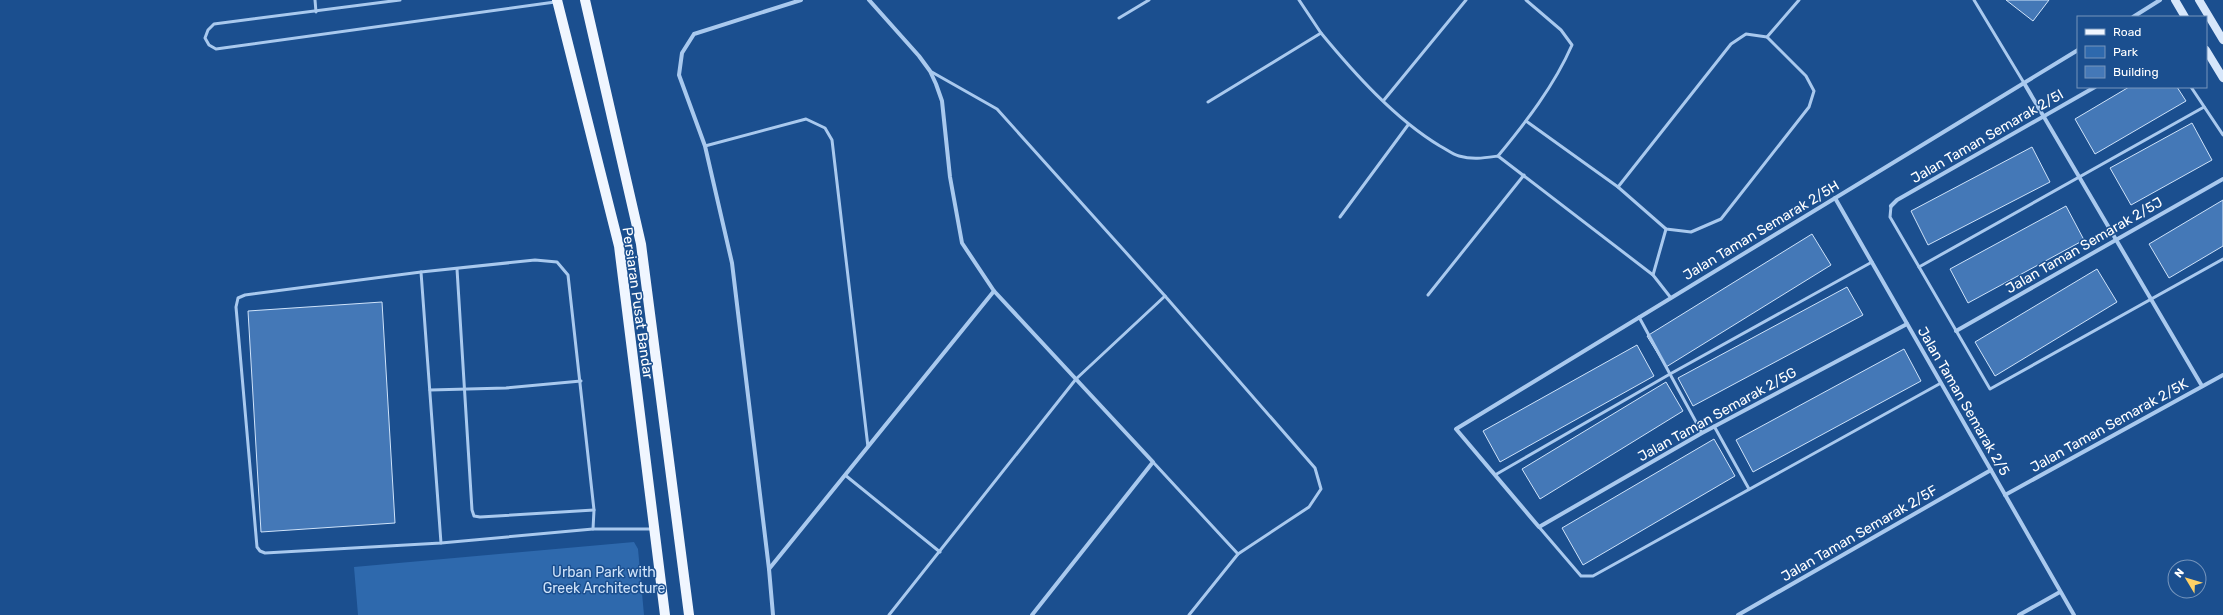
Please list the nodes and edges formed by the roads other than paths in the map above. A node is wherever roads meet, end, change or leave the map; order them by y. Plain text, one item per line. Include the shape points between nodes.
1 (315, 0) edge
2 (400, 0) edge
3 (558, 0) edge
4 (585, 0) edge
5 (801, 0) edge
6 (869, 0) edge
7 (1149, 0) edge
8 (1299, 0) edge
9 (1466, 0) edge
10 (1526, 0) edge
11 (1799, 0) edge
12 (1974, 0) edge
13 (2160, 0) edge
14 (2175, 0) edge
15 (2199, 0) edge
16 (316, 12) junction
17 (2134, 16) edge
18 (2184, 16) edge
19 (1119, 18) dead end
20 (1321, 33) junction
21 (1767, 37) junction
22 (2223, 40) edge
23 (2077, 51) edge
24 (2207, 52) edge
25 (930, 71) junction
26 (2223, 78) edge
27 (2024, 83) junction
28 (2093, 88) edge
29 (2192, 88) edge
30 (1384, 100) junction
31 (1208, 102) dead end
32 (2204, 107) junction
33 (2043, 116) junction
34 (1526, 121) junction
35 (1408, 125) junction
36 (2223, 135) edge
37 (705, 146) junction
38 (1498, 156) junction
39 (1524, 175) junction
40 (2080, 179) junction
41 (2223, 179) edge
42 (1618, 187) junction
43 (1835, 198) junction
44 (1891, 206) joint
45 (1340, 217) dead end
46 (1666, 229) junction
47 (2116, 240) junction
48 (2223, 259) edge
49 (1872, 262) junction
50 (1919, 267) junction
51 (457, 269) junction
52 (421, 272) junction
53 (1653, 275) junction
54 (994, 291) junction
55 (1428, 295) dead end
56 (1165, 296) junction
57 (1671, 298) junction
58 (2151, 300) junction
59 (1639, 317) junction
60 (1907, 324) junction
61 (1956, 330) junction
62 (1670, 374) junction
63 (2223, 375) edge
64 (1076, 379) junction
65 (580, 381) junction
66 (1941, 383) junction
67 (2202, 386) junction
68 (430, 390) junction
69 (464, 391) junction
70 (1714, 426) junction
71 (1702, 433) junction
72 (868, 447) junction
73 (1153, 462) junction
74 (1990, 470) junction
75 (845, 475) junction
76 (1495, 475) junction
77 (1749, 489) junction
78 (2005, 495) junction
79 (594, 510) junction
80 (1538, 527) junction
81 (594, 529) junction
82 (654, 529) junction
83 (441, 543) junction
84 (940, 552) junction
85 (1238, 554) junction
86 (769, 569) junction
87 (2060, 592) junction
88 (665, 615) edge
89 (689, 615) edge
90 (773, 615) edge
91 (889, 615) edge
92 (1032, 615) edge
93 (1189, 615) edge
94 (1738, 615) edge
95 (2019, 615) edge
96 (2074, 615) edge

1 - 16 lane
2 - 16 lane
3 - 16 lane via 216,49 209,45 205,38 214,24
3 - 82 main road, Persiaran Pusat Bandar via 619,246
4 - 89 main road, Persiaran Pusat Bandar via 641,244
5 - 37 street via 694,34 682,53 679,75
6 - 25 street
7 - 19 lane
8 - 20 lane
9 - 30 lane
10 - 34 lane via 1561,30 1572,45
11 - 21 lane
12 - 27 lane
13 - 17 street
14 - 18 street
15 - 22 street
20 - 30 lane via 1350,68
20 - 31 lane
21 - 42 lane via 1746,34 1731,44
21 - 46 lane via 1806,76 1814,91 1809,107 1721,219 1691,232
23 - 27 street, Jalan Taman Semarak 2/5H
24 - 26 street
25 - 54 street via 942,101 950,176 962,243
25 - 56 lane via 997,109
27 - 33 street
27 - 43 street, Jalan Taman Semarak 2/5H
28 - 33 street, Jalan Taman Semarak 2/5I
29 - 32 lane
30 - 35 lane
32 - 36 lane
32 - 40 lane
33 - 40 street
33 - 44 street, Jalan Taman Semarak 2/5I via 1897,200
34 - 38 lane
34 - 42 lane
35 - 38 lane via 1457,156 1477,160
35 - 45 lane
37 - 72 lane via 806,119 825,128 832,140
37 - 86 street via 732,263
38 - 39 lane
39 - 53 lane
39 - 55 lane
40 - 47 street
40 - 50 lane
41 - 47 street, Jalan Taman Semarak 2/5J
42 - 46 lane
43 - 49 street, Jalan Taman Semarak 2/5
43 - 57 street, Jalan Taman Semarak 2/5H
44 - 50 lane via 1890,217
46 - 53 lane
47 - 58 street
47 - 61 street, Jalan Taman Semarak 2/5J
48 - 58 lane
49 - 60 street, Jalan Taman Semarak 2/5
49 - 62 lane
50 - 61 lane
51 - 52 lane
51 - 65 lane via 535,260 557,262 568,276
51 - 69 lane
52 - 68 lane
52 - 83 lane via 245,295 238,298 236,307 257,547 260,551 265,553
53 - 57 lane
54 - 64 street
54 - 72 street
56 - 64 lane
56 - 85 lane via 1315,468 1321,489 1309,507
57 - 59 street, Jalan Taman Semarak 2/5H
58 - 61 lane via 1990,389
58 - 67 street
59 - 62 lane
59 - 76 street, Jalan Taman Semarak 2/5H via 1456,429
60 - 66 street, Jalan Taman Semarak 2/5
60 - 70 street, Jalan Taman Semarak 2/5G
62 - 71 lane
62 - 76 lane
63 - 67 street, Jalan Taman Semarak 2/5K
64 - 73 street
64 - 84 lane
65 - 69 lane
65 - 79 lane
66 - 74 street, Jalan Taman Semarak 2/5
66 - 77 lane
67 - 78 street, Jalan Taman Semarak 2/5K
68 - 69 lane
68 - 83 lane
69 - 79 lane via 474,516
70 - 71 street, Jalan Taman Semarak 2/5G
70 - 77 lane
71 - 80 street, Jalan Taman Semarak 2/5G
72 - 75 street
73 - 85 lane
73 - 92 street
74 - 78 street, Jalan Taman Semarak 2/5
74 - 94 street, Jalan Taman Semarak 2/5F
75 - 84 lane
75 - 86 street
76 - 80 street
77 - 80 lane via 1588,577 1581,576
78 - 87 street, Jalan Taman Semarak 2/5
79 - 81 lane
81 - 82 lane
81 - 83 lane
82 - 88 main road, Persiaran Pusat Bandar
84 - 91 lane
85 - 93 lane
86 - 90 street
87 - 95 street
87 - 96 street, Jalan Taman Semarak 2/5

